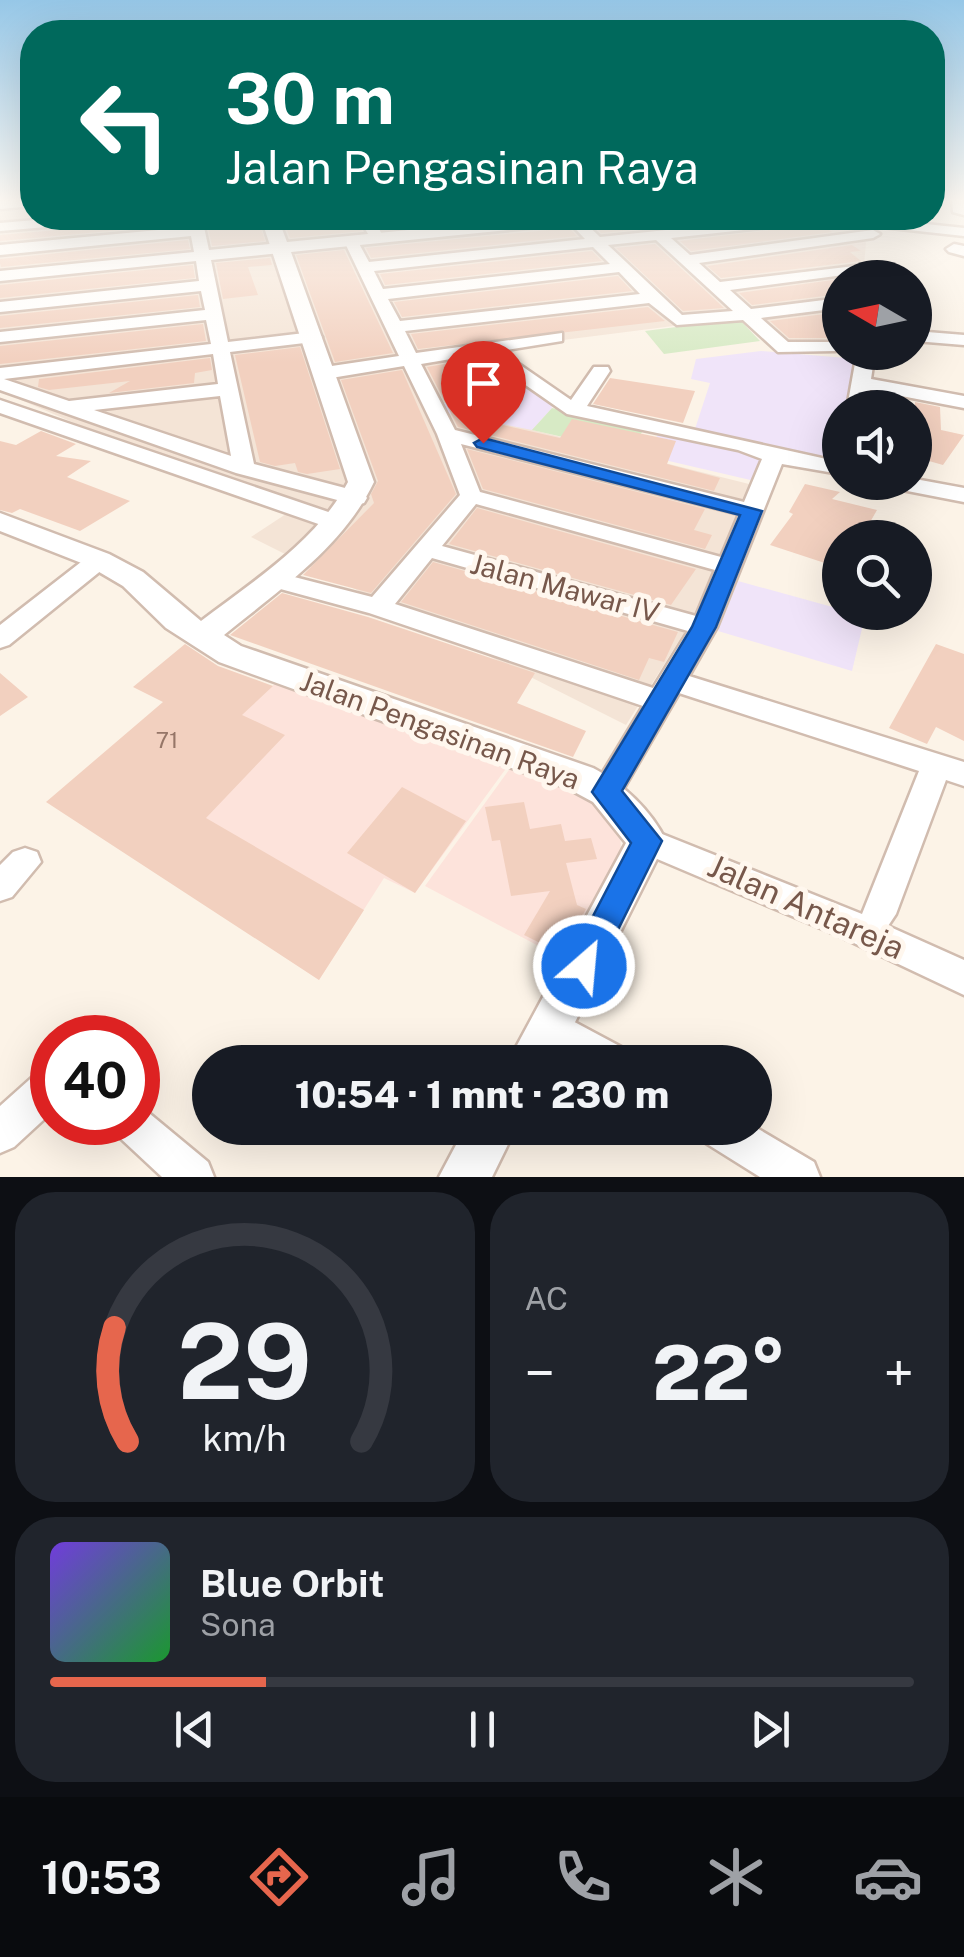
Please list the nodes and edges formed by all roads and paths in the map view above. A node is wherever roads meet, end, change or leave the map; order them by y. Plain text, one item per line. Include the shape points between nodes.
1 (204, 253) edge
2 (239, 253) edge
3 (282, 253) edge
4 (357, 253) edge
5 (496, 253) edge
6 (609, 253) edge
7 (681, 253) edge
8 (740, 253) edge
9 (205, 257) junction
10 (689, 260) junction
11 (364, 267) junction
12 (623, 267) junction
13 (822, 273) edge
14 (0, 276) edge
15 (210, 285) junction
16 (717, 287) junction
17 (378, 295) junction
18 (654, 296) junction
19 (822, 305) edge
20 (0, 307) edge
21 (214, 314) junction
22 (745, 314) junction
23 (396, 327) junction
24 (313, 336) junction
25 (556, 336) dead end
26 (932, 337) edge
27 (0, 338) edge
28 (964, 340) edge
29 (822, 347) edge
30 (484, 348) junction
31 (220, 349) junction
32 (411, 361) junction
33 (864, 370) edge
34 (601, 371) dead end
35 (325, 373) junction
36 (0, 374) edge
37 (862, 383) junction
38 (0, 384) edge
39 (227, 388) junction
40 (860, 390) edge
41 (964, 402) edge
42 (0, 406) edge
43 (64, 407) junction
44 (574, 410) junction
45 (447, 434) junction
46 (774, 456) junction
47 (822, 465) edge
48 (244, 468) junction
49 (932, 489) edge
50 (964, 495) edge
51 (471, 496) junction
52 (356, 498) junction
53 (752, 511) junction
54 (0, 521) edge
55 (335, 522) junction
56 (425, 549) junction
57 (100, 560) junction
58 (730, 567) junction
59 (271, 578) junction
60 (378, 607) junction
61 (704, 627) junction
62 (200, 638) junction
63 (0, 639) edge
64 (664, 690) junction
65 (943, 772) edge
66 (964, 786) edge
67 (606, 792) junction
68 (647, 841) junction
69 (25, 862) dead end
70 (0, 887) edge
71 (879, 914) dead end
72 (964, 978) edge
73 (552, 1028) junction
74 (542, 1045) edge
75 (582, 1045) edge
76 (30, 1105) edge
77 (2, 1130) edge
78 (158, 1145) edge
79 (746, 1145) edge
80 (193, 1177) edge
81 (798, 1177) edge

1 - 9 street
2 - 9 street
3 - 24 street
4 - 11 street
5 - 11 street
6 - 12 street
7 - 10 street
8 - 10 street
9 - 14 street
9 - 15 street
10 - 16 street
11 - 17 street
12 - 17 street
12 - 18 street
13 - 16 street
15 - 20 street
15 - 21 street
16 - 22 street
17 - 23 street
18 - 22 street via 677,320
18 - 23 street
19 - 22 street
21 - 27 street
21 - 31 street
22 - 29 street via 788,350
23 - 32 street
24 - 31 street
24 - 35 street
25 - 30 street
26 - 28 street
30 - 32 street
30 - 44 street
31 - 36 street
31 - 39 street
32 - 35 street
32 - 45 street
33 - 37 street
34 - 44 street
35 - 52 street via 359,470
37 - 40 street
37 - 41 street
38 - 43 street
39 - 43 street
39 - 48 street
42 - 55 street
43 - 48 street
44 - 46 street
45 - 51 street
45 - 53 street
46 - 47 street
46 - 53 street
48 - 52 street
49 - 50 street
51 - 56 street
51 - 58 street
52 - 55 street
53 - 58 street
54 - 57 street, Jalan Pengasinan Raya
55 - 59 street
56 - 60 street
56 - 61 street, Jalan Mawar IV
57 - 62 street, Jalan Pengasinan Raya
57 - 63 street
58 - 61 street
59 - 60 street
59 - 62 street
60 - 64 street
61 - 64 street
62 - 67 street, Jalan Pengasinan Raya
64 - 65 street
64 - 67 street
65 - 66 street
65 - 71 street
67 - 68 street, Jalan Pengasinan Raya
68 - 72 street, Jalan Antareja
68 - 73 street
69 - 70 street
73 - 74 street
73 - 75 street
76 - 77 street
78 - 80 street
79 - 81 street

